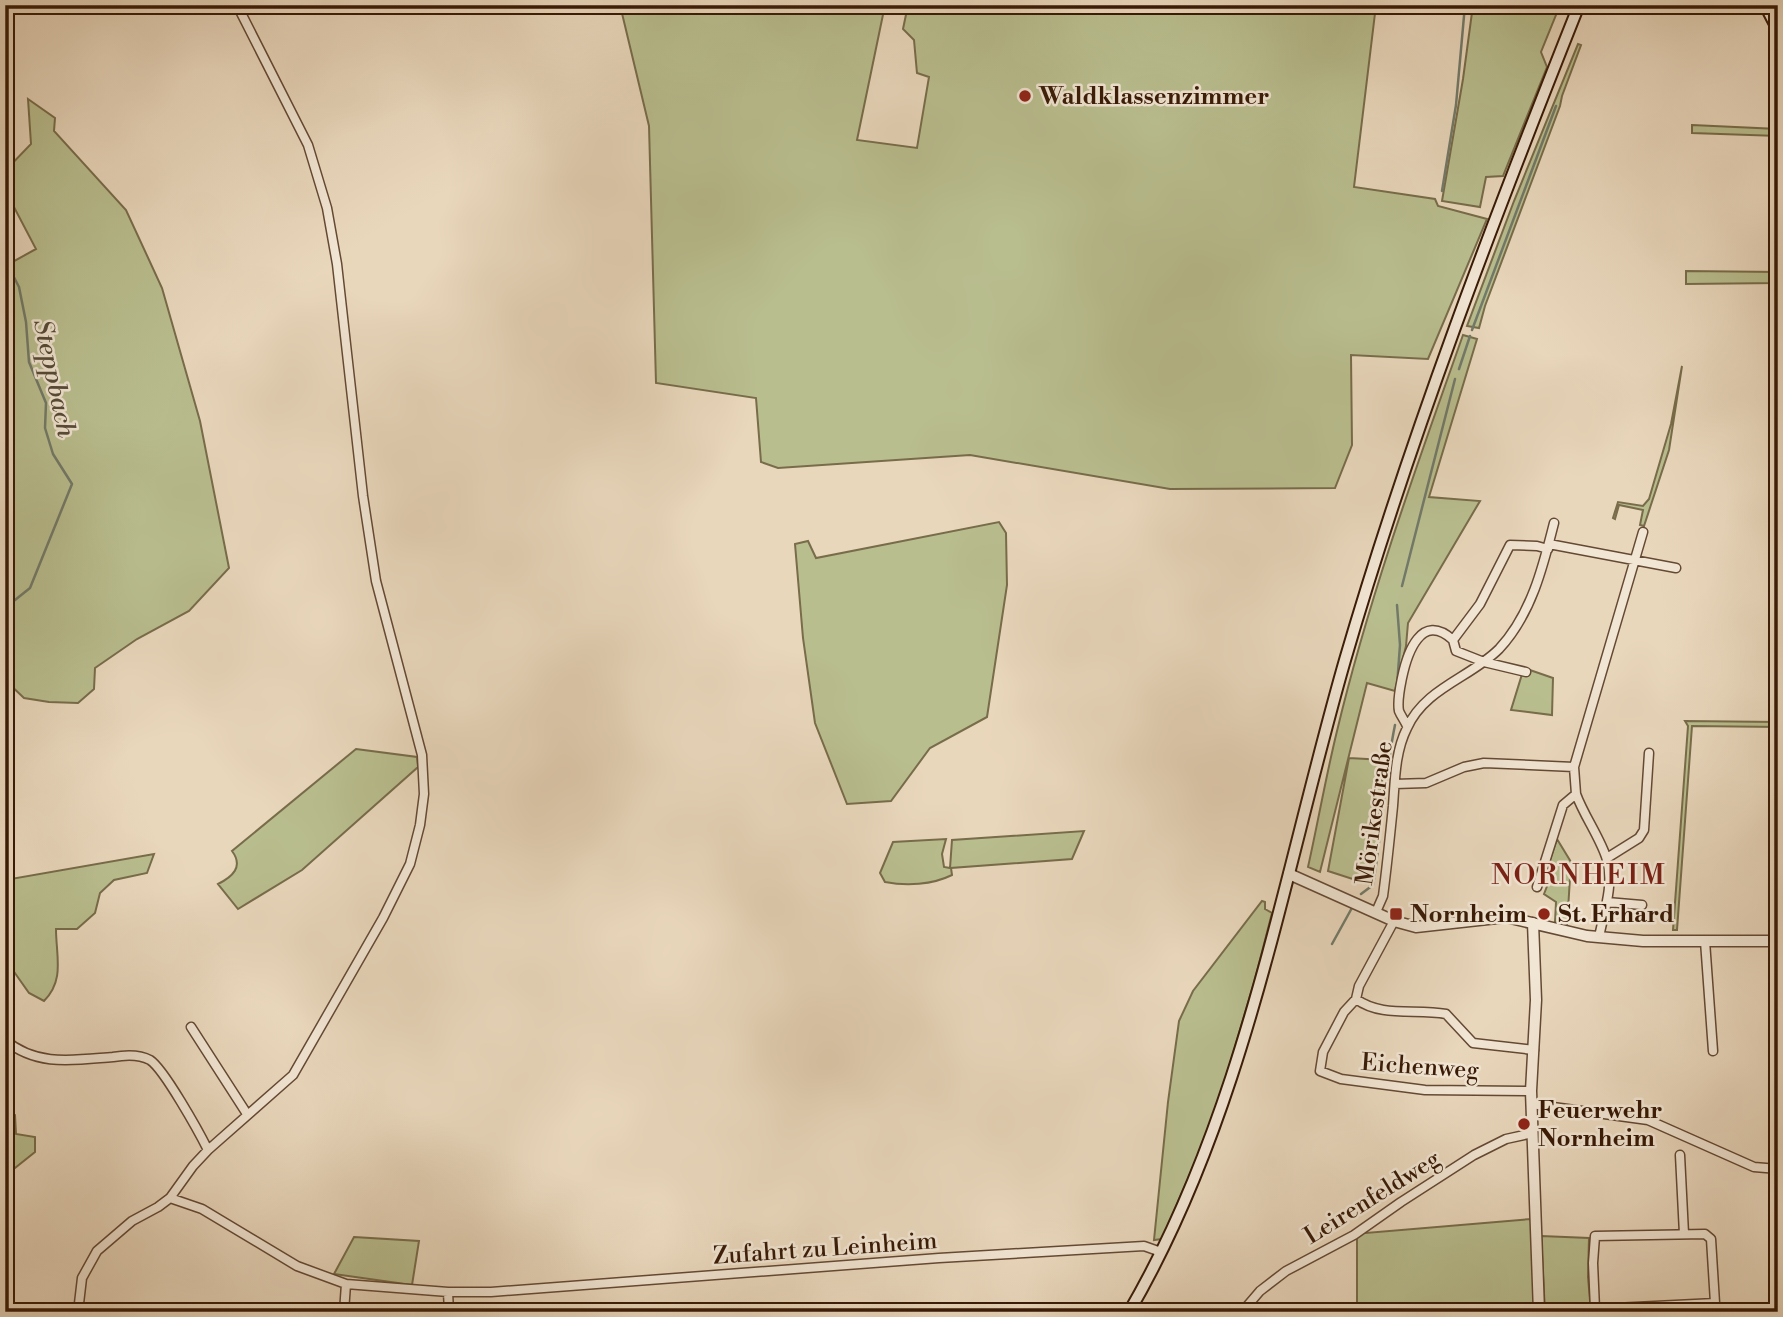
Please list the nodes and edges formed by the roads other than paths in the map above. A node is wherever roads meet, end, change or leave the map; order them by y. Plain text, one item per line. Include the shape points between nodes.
1 (237, 5) edge
2 (1579, 5) edge
3 (1765, 5) edge
4 (1778, 30) edge
5 (1554, 523) dead end
6 (1643, 532) dead end
7 (1548, 546) junction
8 (1635, 560) junction
9 (1676, 568) dead end
10 (1453, 640) junction
11 (1484, 662) junction
12 (1526, 672) dead end
13 (1407, 726) junction
14 (1649, 753) dead end
15 (1574, 767) junction
16 (1395, 784) junction
17 (1576, 794) junction
18 (1607, 858) junction
19 (1289, 874) junction
20 (1537, 887) dead end
21 (1607, 902) junction
22 (1642, 905) dead end
23 (1376, 912) junction
24 (1394, 921) junction
25 (1533, 923) junction
26 (1599, 937) junction
27 (1705, 941) junction
28 (1778, 941) edge
29 (1356, 999) junction
30 (191, 1027) dead end
31 (5, 1041) edge
32 (1534, 1050) junction
33 (1713, 1051) dead end
34 (1531, 1091) junction
35 (1531, 1104) junction
36 (247, 1114) junction
37 (1533, 1133) junction
38 (208, 1150) junction
39 (1680, 1155) dead end
40 (1778, 1169) edge
41 (170, 1198) junction
42 (1684, 1234) junction
43 (1161, 1252) junction
44 (345, 1284) junction
45 (448, 1292) junction
46 (1595, 1311) edge
47 (78, 1312) edge
48 (344, 1312) edge
49 (450, 1312) edge
50 (1129, 1312) edge
51 (1242, 1312) edge
52 (1539, 1312) edge

1 - 36 street via 308,145 327,208 376,581 422,755 423,781 421,825 410,864 383,918 293,1075
2 - 19 main road via 1499,205 1390,509 1329,714
3 - 4 main road
5 - 7 street, Mörikestraße
6 - 8 street
7 - 8 street
7 - 10 street via 1510,545 1484,598
7 - 11 street, Mörikestraße via 1535,590 1517,625
8 - 9 street
8 - 15 street
10 - 11 street via 1456,652
10 - 13 street via 1442,632 1430,632 1410,647 1398,702
11 - 12 street
11 - 13 street, Mörikestraße via 1429,699
13 - 16 street, Mörikestraße
14 - 18 street via 1644,830
15 - 16 street via 1484,763 1426,783
15 - 17 street
16 - 23 street, Mörikestraße via 1383,896
17 - 18 street
17 - 20 street via 1563,805
18 - 21 street
19 - 23 street
19 - 43 main road via 1233,1072
21 - 22 street
21 - 26 street
23 - 24 street
24 - 25 street via 1416,927 1497,916
24 - 29 street
25 - 26 street
25 - 32 street
26 - 27 street
27 - 28 street
27 - 33 street
29 - 32 street via 1380,1010 1446,1014 1473,1043
29 - 34 street, Eichenweg via 1344,1012 1321,1060 1323,1074 1425,1090
30 - 36 street
31 - 38 street via 47,1060 146,1058 163,1076
32 - 34 street
34 - 35 street
35 - 37 street
35 - 40 street via 1648,1120 1754,1167
36 - 38 street
37 - 51 street, Leirenfeldweg via 1506,1139 1474,1156 1354,1235 1286,1271
37 - 52 street
38 - 41 street
39 - 42 street
41 - 44 street, Zufahrt zu Leinheim via 202,1209 297,1266
41 - 47 street via 132,1220 97,1251 82,1278
42 - 46 street via 1595,1236
42 - 46 street via 1705,1234 1711,1239 1715,1303
43 - 45 street, Zufahrt zu Leinheim via 1144,1246 994,1254
43 - 50 main road
44 - 45 street, Zufahrt zu Leinheim
44 - 48 street
45 - 49 street

